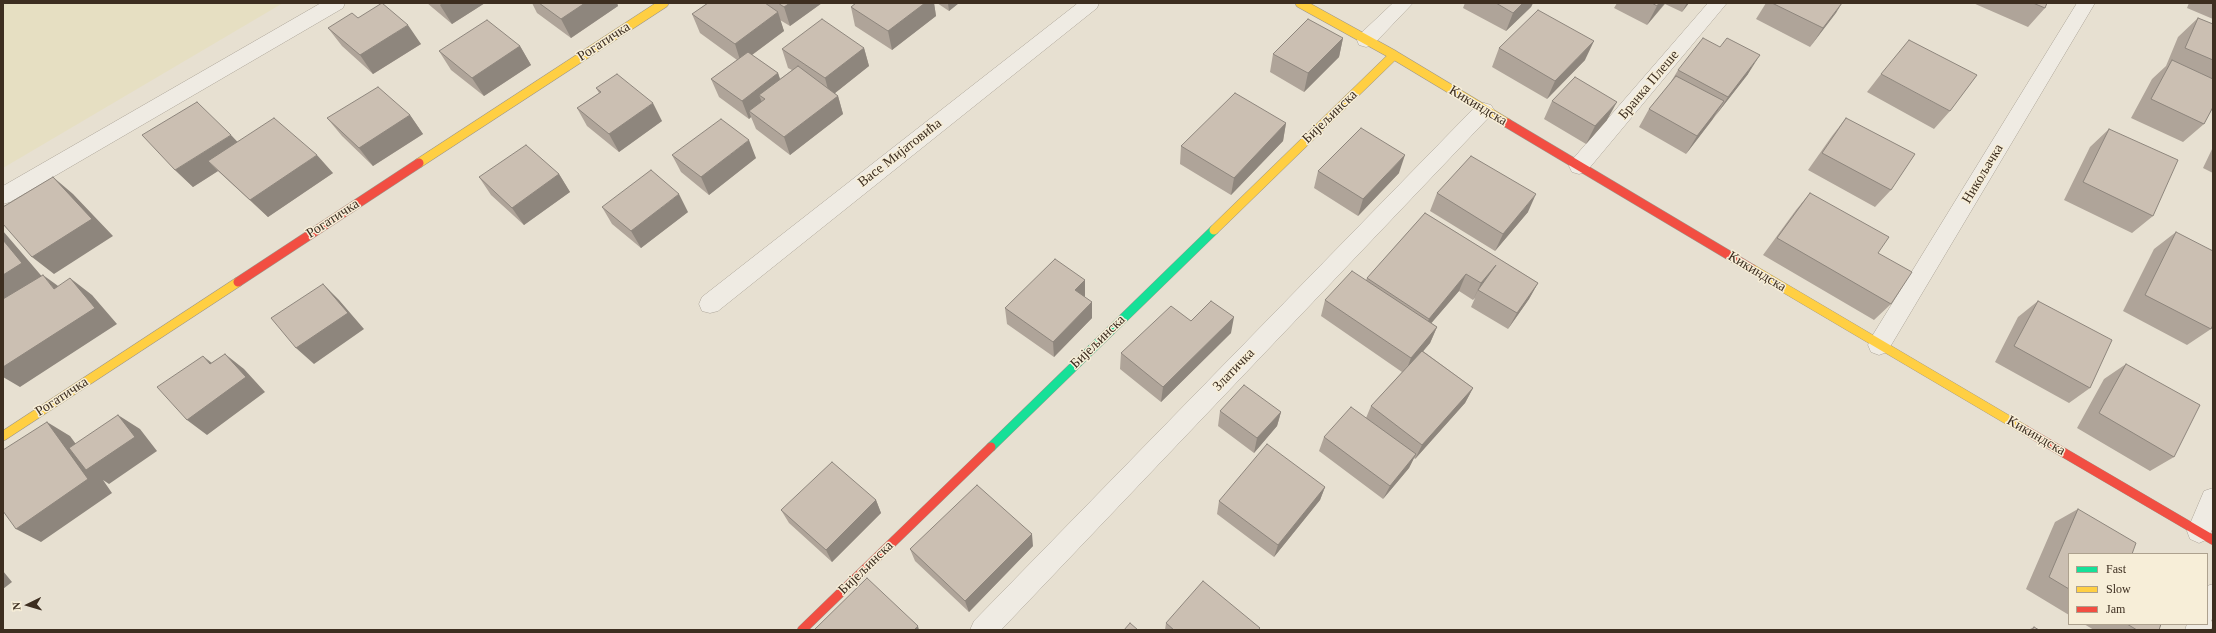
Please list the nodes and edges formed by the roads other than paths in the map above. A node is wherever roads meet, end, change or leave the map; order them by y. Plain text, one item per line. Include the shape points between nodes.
1 (336, 3) edge
2 (664, 3) edge
3 (1090, 3) edge
4 (1300, 3) edge
5 (1404, 3) edge
6 (1718, 3) edge
7 (2086, 3) edge
8 (1366, 40) junction
9 (1394, 55) junction
10 (1484, 110) junction
11 (1580, 166) junction
12 (3, 196) edge
13 (710, 304) dead end
14 (1879, 345) junction
15 (3, 436) edge
16 (2213, 498) edge
17 (2206, 536) edge
18 (2213, 596) edge
19 (2208, 607) edge
20 (802, 630) edge
21 (983, 630) edge

1 - 12 street
2 - 15 street, Рогатичка
3 - 13 street, Васе Мијатовића
4 - 8 street, Кикиндска
5 - 8 street
6 - 11 street, Бранка Плеше
7 - 14 street, Никољачка
8 - 9 street, Кикиндска
9 - 10 street, Кикиндска
9 - 20 street, Бијељинска
10 - 11 street, Кикиндска
10 - 21 street, Златичка
11 - 14 street, Кикиндска
14 - 17 street, Кикиндска
16 - 17 street
18 - 19 street

